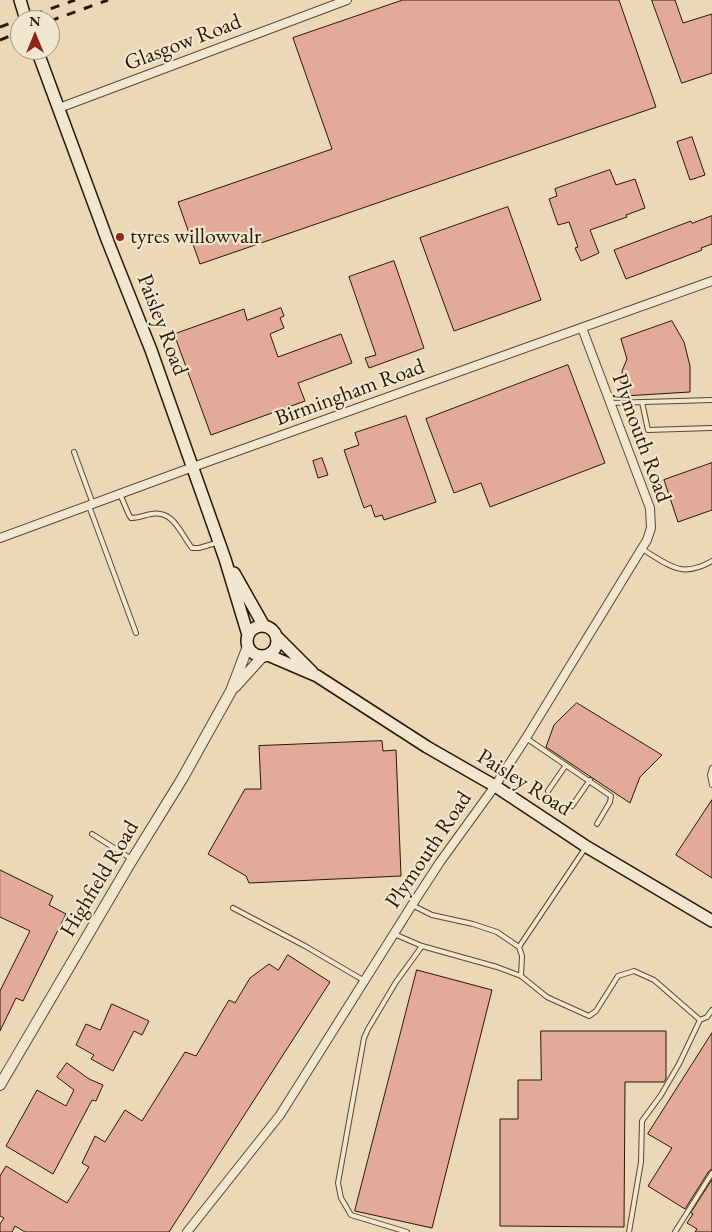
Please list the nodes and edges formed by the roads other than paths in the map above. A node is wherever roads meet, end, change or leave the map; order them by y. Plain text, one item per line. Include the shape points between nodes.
1 (347, 0) edge
2 (41, 60) edge
3 (59, 108) junction
4 (712, 281) edge
5 (582, 328) junction
6 (712, 400) edge
7 (642, 402) junction
8 (610, 403) junction
9 (711, 428) edge
10 (74, 452) dead end
11 (193, 467) junction
12 (120, 494) junction
13 (91, 505) junction
14 (0, 538) edge
15 (219, 542) junction
16 (642, 549) junction
17 (225, 559) junction
18 (712, 561) edge
19 (264, 626) junction
20 (136, 633) dead end
21 (278, 638) junction
22 (248, 641) junction
23 (265, 656) junction
24 (317, 676) junction
25 (232, 691) junction
26 (526, 738) junction
27 (566, 765) junction
28 (712, 768) edge
29 (590, 780) junction
30 (712, 785) edge
31 (494, 786) junction
32 (548, 791) dead end
33 (572, 806) dead end
34 (596, 824) dead end
35 (92, 834) dead end
36 (587, 847) junction
37 (132, 860) junction
38 (412, 905) junction
39 (233, 908) dead end
40 (712, 920) edge
41 (394, 934) junction
42 (422, 946) junction
43 (520, 947) junction
44 (521, 976) junction
45 (363, 980) junction
46 (712, 1010) edge
47 (700, 1020) junction
48 (0, 1085) edge
49 (712, 1173) edge
50 (187, 1232) edge
51 (407, 1232) edge
52 (629, 1232) edge
53 (675, 1232) edge

1 - 3 street, Glasgow Road
2 - 3 main road, Paisley Road
3 - 11 main road, Paisley Road
4 - 5 street, Birmingham Road
5 - 8 street, Plymouth Road
5 - 11 street, Birmingham Road
6 - 7 lane
7 - 8 lane
7 - 9 lane via 648,430
8 - 16 street, Plymouth Road via 650,508 651,528
10 - 13 lane
11 - 12 street, Birmingham Road
11 - 15 main road, Paisley Road
12 - 13 street, Birmingham Road
12 - 15 lane via 132,518 151,514 168,516 192,548
13 - 14 street, Birmingham Road
13 - 20 lane
15 - 17 main road, Paisley Road
16 - 18 lane via 675,569 687,571
16 - 26 street, Plymouth Road
17 - 19 main road, Paisley Road
17 - 22 main road, Paisley Road
19 - 21 main road via 271,628
19 - 22 main road via 255,628
21 - 23 main road via 275,650
21 - 24 main road, Paisley Road
22 - 23 main road via 254,654
22 - 25 street, Highfield Road
23 - 24 main road, Paisley Road
23 - 25 street, Highfield Road
24 - 31 main road, Paisley Road
25 - 37 street, Highfield Road
26 - 27 lane
26 - 31 street, Plymouth Road
27 - 29 lane
27 - 32 lane
28 - 30 lane
29 - 33 lane
29 - 34 lane via 611,796
31 - 36 main road, Paisley Road
31 - 38 street, Plymouth Road
35 - 37 lane
36 - 40 main road, Paisley Road
36 - 43 lane
37 - 48 street, Highfield Road
38 - 41 street, Plymouth Road
38 - 43 lane via 432,915 497,932
39 - 45 lane
41 - 42 lane
41 - 45 street, Plymouth Road
42 - 44 lane
42 - 51 lane via 396,982 364,1038 338,1183 341,1198 351,1215
43 - 44 lane
44 - 47 lane via 547,998 589,1016 596,1011 618,976 634,971 654,980
45 - 50 street, Plymouth Road via 280,1115
46 - 47 lane
47 - 52 lane via 679,1064 642,1121 641,1162
49 - 53 lane

